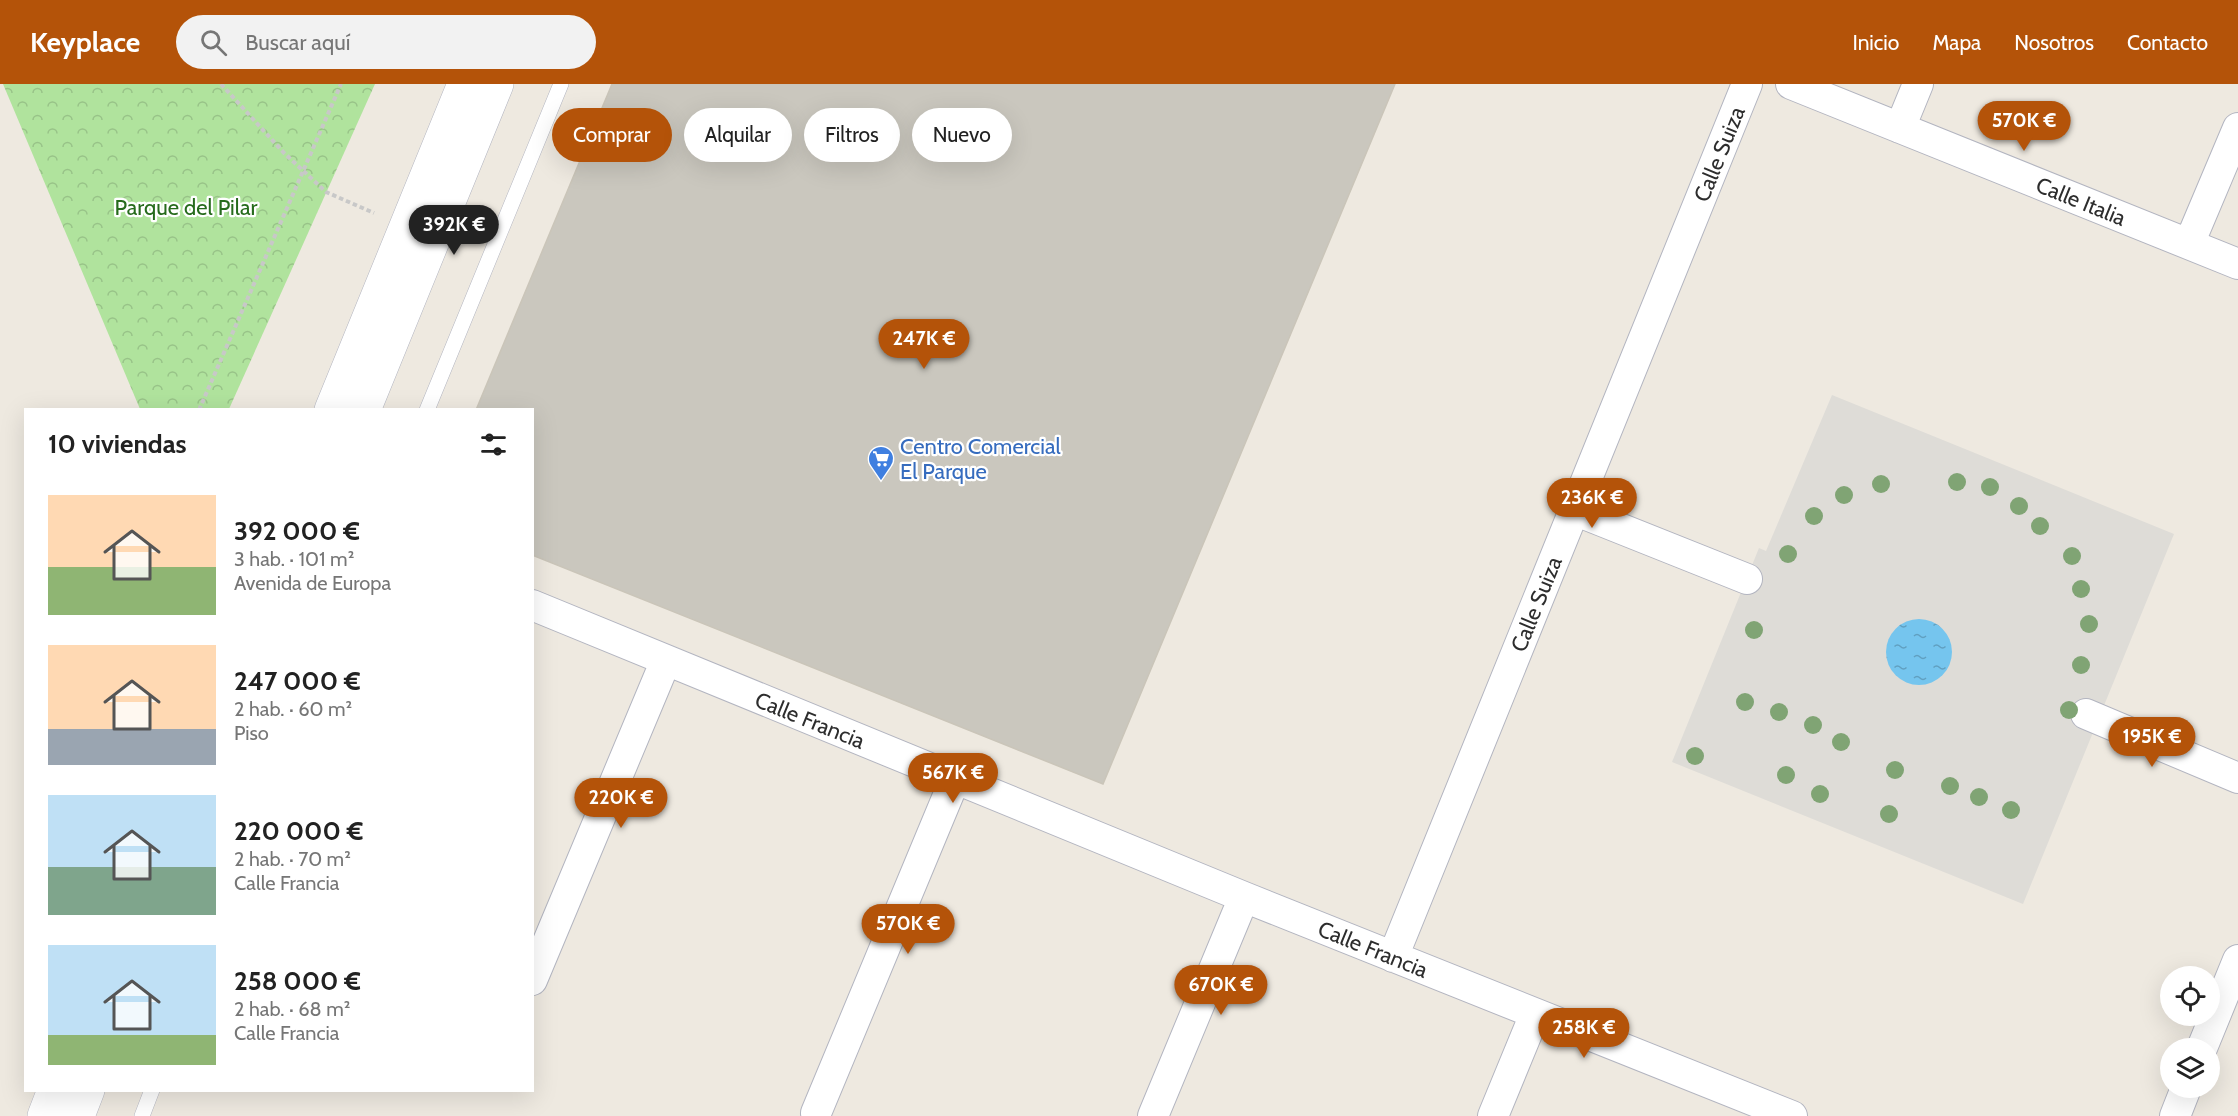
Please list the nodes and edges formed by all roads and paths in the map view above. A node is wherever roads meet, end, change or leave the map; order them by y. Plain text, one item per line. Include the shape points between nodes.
1 (221, 84) edge
2 (341, 84) edge
3 (464, 84) edge
4 (497, 84) edge
5 (561, 84) edge
6 (1747, 84) edge
7 (1791, 84) edge
8 (1918, 84) edge
9 (1900, 128) junction
10 (2238, 128) edge
11 (302, 170) junction
12 (405, 227) junction
13 (2189, 244) junction
14 (2238, 264) edge
15 (200, 408) edge
16 (332, 408) edge
17 (365, 408) edge
18 (428, 408) edge
19 (1574, 510) junction
20 (1747, 579) dead end
21 (534, 606) edge
22 (666, 660) junction
23 (2086, 714) dead end
24 (2238, 778) edge
25 (956, 779) junction
26 (1244, 897) junction
27 (1393, 957) junction
28 (2238, 960) edge
29 (534, 975) edge
30 (1535, 1014) junction
31 (2206, 1038) edge
32 (53, 1092) edge
33 (87, 1092) edge
34 (151, 1092) edge
35 (2182, 1098) edge
36 (816, 1113) dead end
37 (44, 1116) edge
38 (78, 1116) edge
39 (142, 1116) edge
40 (1153, 1116) edge
41 (1493, 1116) edge
42 (1792, 1116) edge
43 (2175, 1116) edge

1 - 11 path
2 - 11 path
3 - 12 main road
4 - 17 main road
5 - 18 lane
6 - 19 street, Calle Suiza
7 - 9 street, Calle Italia
8 - 9 street
9 - 13 street, Calle Italia
10 - 13 street
11 - 12 path via 326,192
11 - 15 path
12 - 16 main road
13 - 14 street, Calle Italia
19 - 20 street
19 - 27 street, Calle Suiza
21 - 22 street, Calle Francia
22 - 25 street, Calle Francia
22 - 29 street
23 - 24 street
25 - 26 street, Calle Francia
25 - 36 street
26 - 27 street, Calle Francia
26 - 40 street
27 - 30 street, Calle Francia
28 - 31 street
30 - 41 street
30 - 42 street, Calle Francia
32 - 37 main road
33 - 38 main road
34 - 39 lane
35 - 43 street

